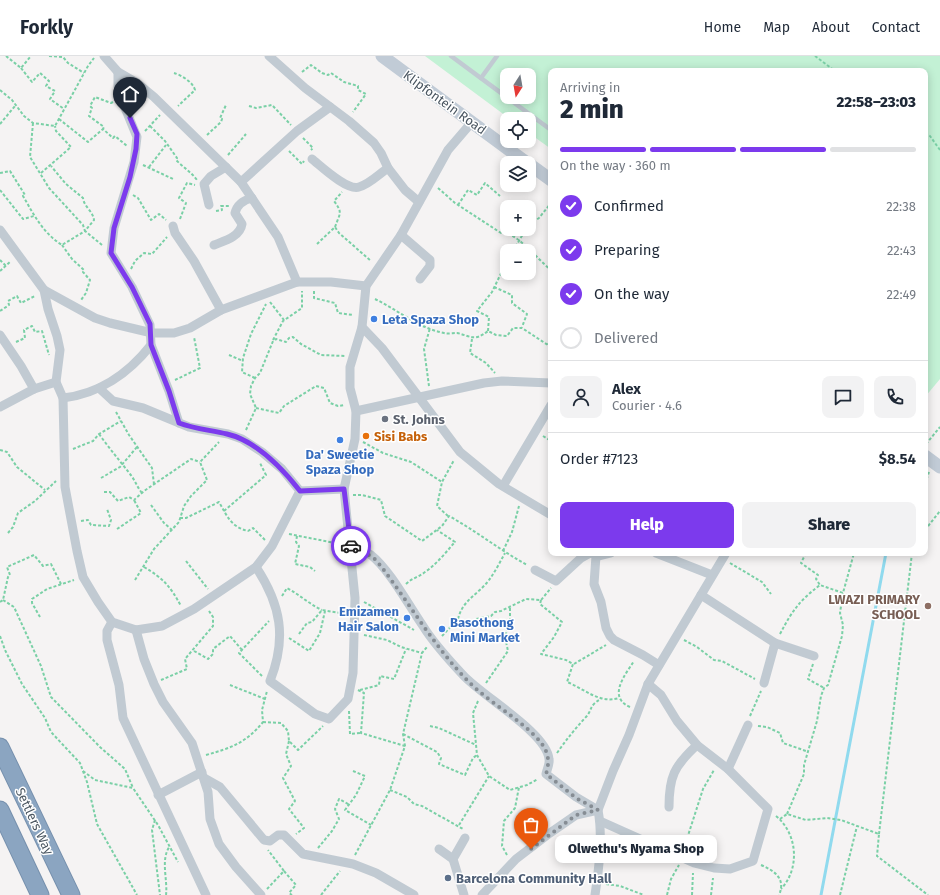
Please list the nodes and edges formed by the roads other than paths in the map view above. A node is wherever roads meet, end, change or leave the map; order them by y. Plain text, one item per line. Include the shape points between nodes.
1 (104, 56) edge
2 (269, 56) edge
3 (382, 56) edge
4 (451, 56) edge
5 (497, 56) edge
6 (118, 72) junction
7 (481, 78) junction
8 (330, 107) junction
9 (472, 122) junction
10 (548, 128) edge
11 (517, 156) edge
12 (311, 157) road end
13 (224, 164) junction
14 (388, 168) junction
15 (536, 170) edge
16 (548, 178) edge
17 (241, 182) junction
18 (252, 198) junction
19 (420, 202) junction
20 (208, 205) road end
21 (174, 229) road end
22 (0, 230) edge
23 (401, 235) junction
24 (214, 245) dead end
25 (420, 279) dead end
26 (299, 282) junction
27 (44, 290) junction
28 (366, 291) junction
29 (221, 310) junction
30 (362, 327) junction
31 (152, 333) junction
32 (0, 335) edge
33 (151, 345) junction
34 (56, 382) junction
35 (548, 383) edge
36 (99, 388) junction
37 (34, 389) junction
38 (418, 396) junction
39 (63, 398) junction
40 (0, 407) edge
41 (355, 407) junction
42 (548, 410) edge
43 (179, 423) junction
44 (928, 460) edge
45 (935, 469) edge
46 (503, 486) junction
47 (300, 491) junction
48 (345, 492) junction
49 (548, 513) edge
50 (351, 548) junction
51 (586, 556) edge
52 (592, 556) edge
53 (664, 556) edge
54 (724, 556) edge
55 (256, 567) junction
56 (535, 570) road end
57 (712, 575) junction
58 (701, 595) junction
59 (112, 622) junction
60 (136, 630) junction
61 (776, 643) junction
62 (814, 656) road end
63 (658, 665) junction
64 (764, 683) road end
65 (648, 684) junction
66 (748, 725) road end
67 (697, 745) junction
68 (0, 747) edge
69 (728, 769) junction
70 (203, 775) junction
71 (158, 795) junction
72 (669, 807) dead end
73 (0, 810) edge
74 (598, 810) junction
75 (600, 821) junction
76 (466, 838) road end
77 (438, 849) dead end
78 (453, 859) junction
79 (263, 893) edge
80 (40, 895) edge
81 (71, 895) edge
82 (206, 895) edge
83 (414, 895) edge
84 (464, 895) edge
85 (482, 895) edge
86 (595, 895) edge

1 - 6 street
2 - 8 street via 293,79
3 - 9 main road, Klipfontein Road
4 - 7 lane
5 - 7 lane
6 - 13 street via 137,82
6 - 31 street via 121,98 137,134 134,162 110,249 144,310
7 - 10 lane
8 - 14 street via 374,143
8 - 17 street via 297,131
9 - 11 main road, Klipfontein Road
9 - 19 street via 448,150
12 - 14 street via 346,186 355,188
13 - 17 street
13 - 20 street via 204,184
14 - 19 street via 405,190
15 - 16 main road, Klipfontein Road
17 - 18 street
18 - 24 street via 242,202 236,210 235,213 242,224 240,230
18 - 26 street via 278,237
19 - 23 street
21 - 29 street
22 - 27 street
23 - 25 street via 430,260 430,266
23 - 28 street via 378,268
26 - 28 street via 331,282
26 - 29 street
27 - 31 street via 101,320
27 - 34 street via 59,345
28 - 30 street
29 - 31 street via 192,327 174,333
30 - 38 street via 382,348
30 - 41 street via 352,357 350,388
31 - 33 street
32 - 37 street via 22,366
33 - 36 street via 129,369
33 - 43 street
34 - 37 street
34 - 39 street
35 - 38 street via 502,381
36 - 39 street via 80,396
36 - 43 street via 113,401 143,408
37 - 40 street
38 - 41 street
38 - 46 street via 460,452
39 - 59 street via 64,478 83,578
41 - 48 street via 354,439
42 - 46 street
43 - 47 street via 242,439 282,469
44 - 45 main road
46 - 49 street
47 - 48 street
47 - 55 street via 272,546
48 - 50 street
50 - 55 street via 355,598 355,688 344,705 329,719 315,714 270,681 276,666 280,642 280,619 266,581
50 - 74 street via 370,554 434,641 470,683 539,740 548,753 546,774 576,798
51 - 56 street via 556,581
52 - 63 street via 594,584 601,602 606,628 614,640
53 - 57 street
54 - 57 street
55 - 60 street via 186,614 162,626
57 - 58 street
58 - 61 street
58 - 63 street
59 - 60 street
59 - 71 street via 107,631 107,640 119,685 123,718
60 - 70 street via 154,684 163,702 192,743
61 - 62 street
61 - 64 street
63 - 65 street
65 - 67 street via 661,695 677,721
65 - 74 street
66 - 69 street
67 - 69 street
67 - 72 street via 673,773 669,786
68 - 81 highway, Settlers Way
69 - 75 street via 768,809 753,861 737,868 714,868 694,864
70 - 71 street
70 - 79 street via 208,792 210,819 219,844 236,867
70 - 83 street via 220,787 266,841 272,841 281,834 291,840 303,854 376,873
71 - 82 street
73 - 80 highway, Settlers Way
74 - 75 street
74 - 85 street via 576,815 565,822 512,864
75 - 86 street
76 - 78 street
77 - 78 street
78 - 84 street

